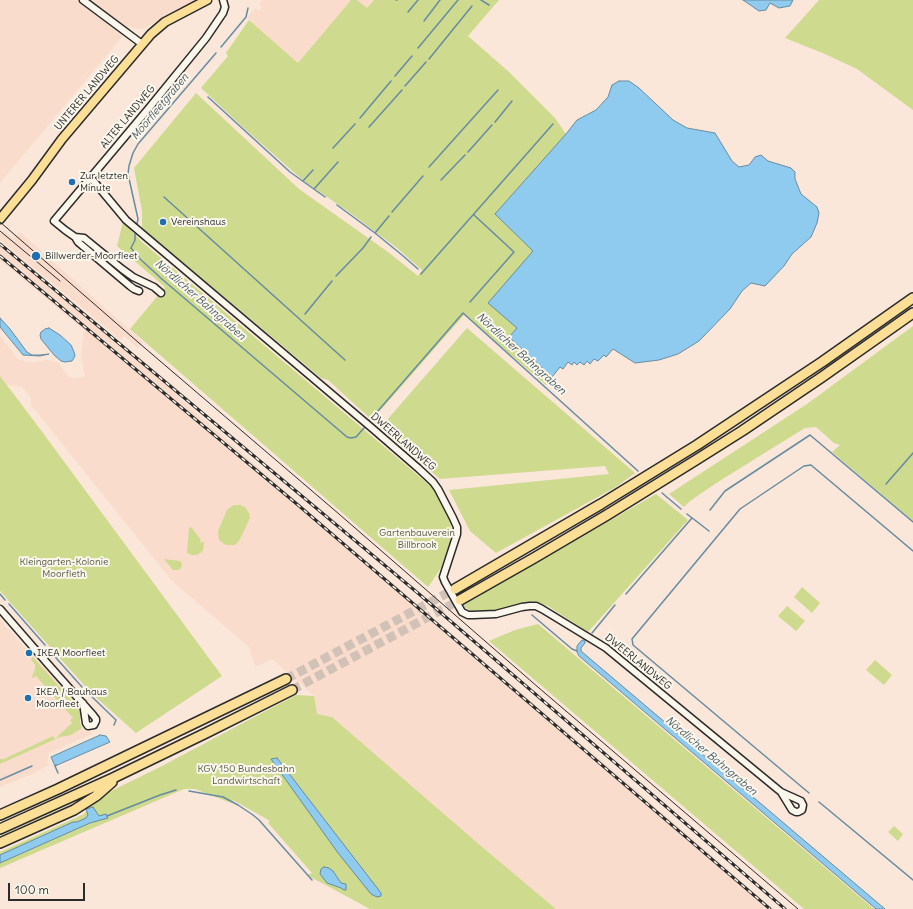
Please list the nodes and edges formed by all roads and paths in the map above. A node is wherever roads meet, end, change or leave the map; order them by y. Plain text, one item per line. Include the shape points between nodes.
1 (84, 0) edge
2 (207, 0) edge
3 (223, 0) edge
4 (142, 44) junction
5 (91, 178) junction
6 (0, 219) edge
7 (75, 237) junction
8 (139, 290) dead end
9 (161, 293) dead end
10 (913, 298) edge
11 (913, 313) edge
12 (454, 589) tunnel mouth
13 (460, 600) tunnel mouth
14 (0, 609) edge
15 (286, 679) tunnel mouth
16 (292, 690) tunnel mouth
17 (83, 703) dead end
18 (121, 774) junction
19 (781, 792) dead end
20 (27, 803) junction
21 (0, 808) edge
22 (0, 815) edge
23 (0, 829) edge
24 (0, 843) edge

1 - 4 street
2 - 4 main road, UNTERER LANDWEG via 165,22
3 - 5 street, ALTER LANDWEG via 223,13 206,38
4 - 6 main road, UNTERER LANDWEG via 62,139
5 - 7 street, ALTER LANDWEG via 54,222
5 - 19 street, DWEERLANDWEG via 126,220 433,482 457,527 443,577 462,612 468,615 496,614 530,606 542,609 606,648
7 - 8 street, ALTER LANDWEG via 130,286
7 - 9 street, ALTER LANDWEG via 84,238 122,270
10 - 12 highway via 697,445
11 - 13 highway via 703,456
14 - 17 street
15 - 20 highway
16 - 18 highway
18 - 23 highway
18 - 24 highway via 96,796 74,810
20 - 21 highway
20 - 22 highway

